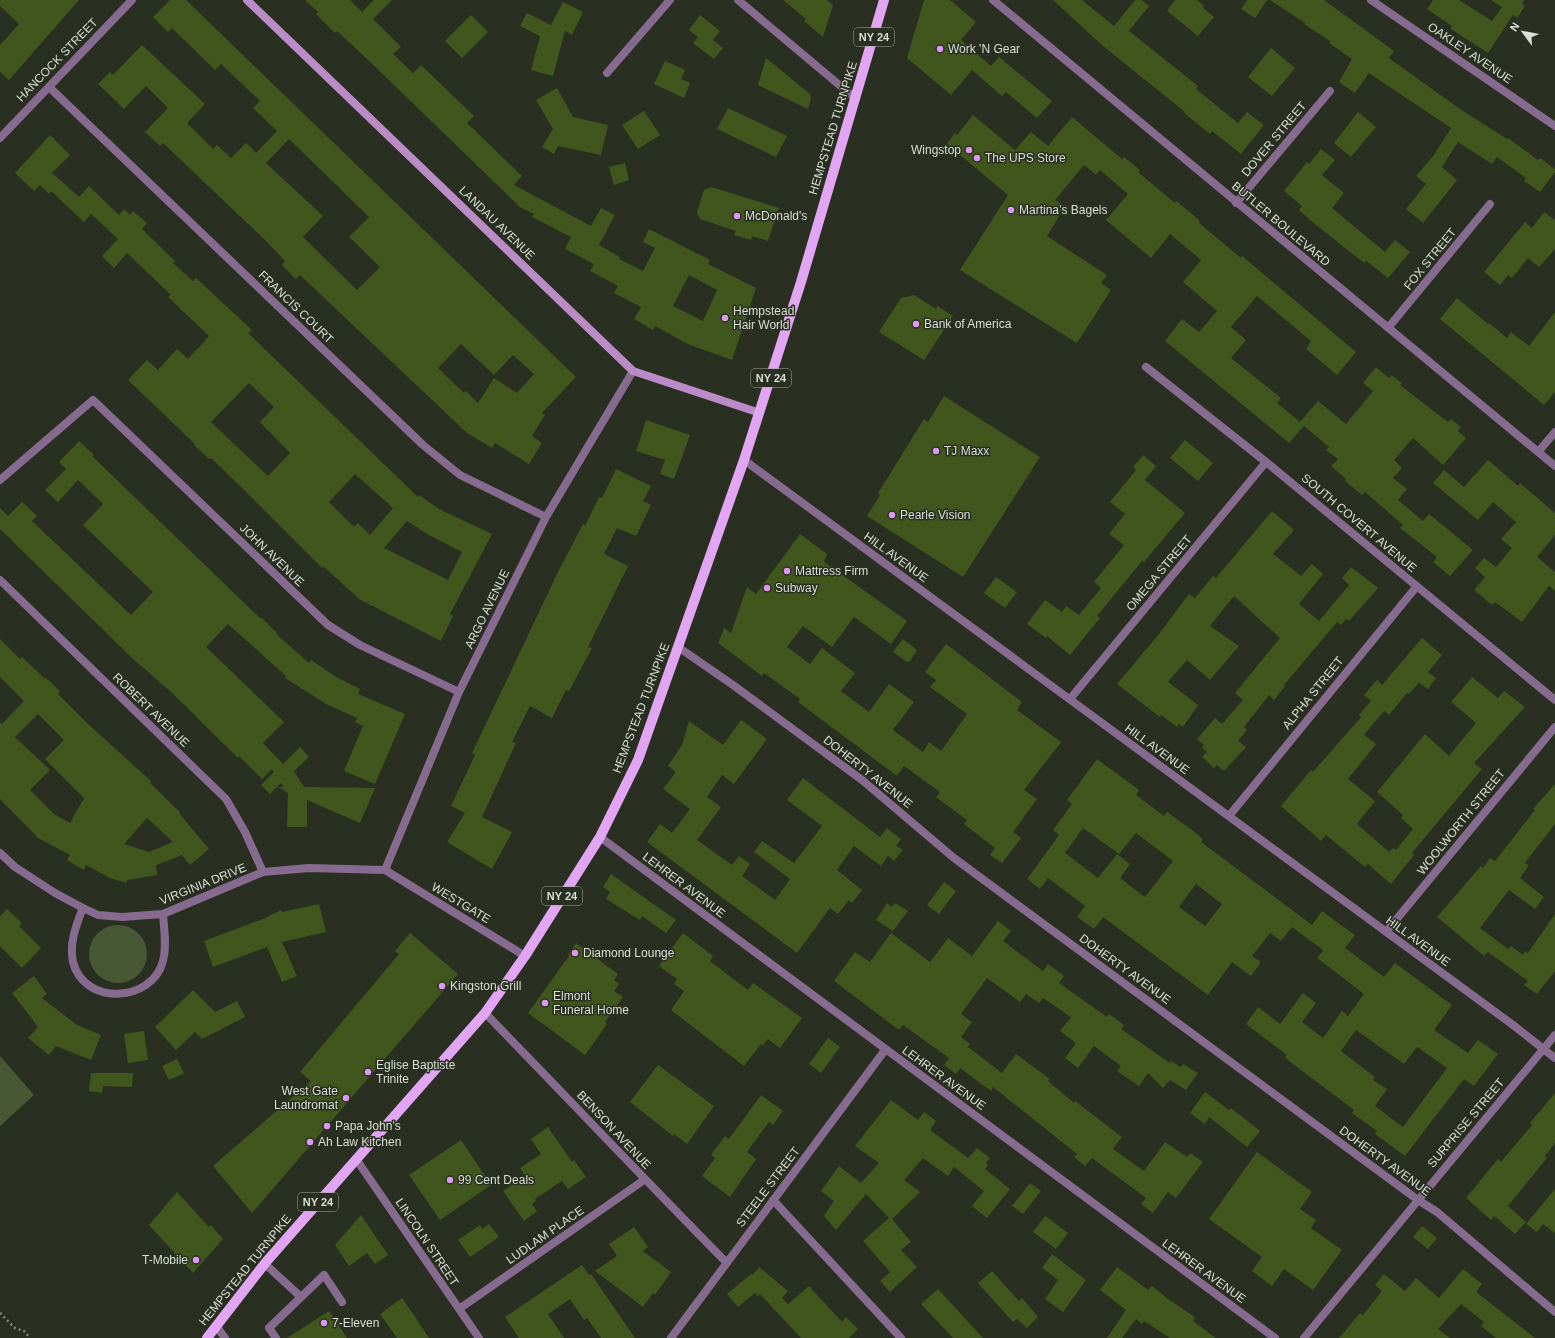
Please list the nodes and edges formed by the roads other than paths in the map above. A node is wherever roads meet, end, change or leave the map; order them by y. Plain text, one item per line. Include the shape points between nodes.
1 (132, 0) edge
2 (247, 0) edge
3 (670, 0) edge
4 (738, 0) edge
5 (884, 0) edge
6 (993, 0) edge
7 (1371, 0) edge
8 (607, 73) dead end
9 (48, 87) junction
10 (1330, 90) dead end
11 (856, 99) junction
12 (1555, 126) edge
13 (0, 138) edge
14 (1236, 203) junction
15 (1490, 204) dead end
16 (1388, 328) junction
17 (1146, 367) dead end
18 (633, 371) junction
19 (760, 413) junction
20 (1555, 432) edge
21 (1538, 452) junction
22 (744, 460) junction
23 (1266, 462) junction
24 (1555, 466) edge
25 (0, 480) edge
26 (546, 517) junction
27 (0, 580) edge
28 (1417, 586) junction
29 (678, 647) junction
30 (459, 692) junction
31 (1070, 699) junction
32 (1555, 700) edge
33 (1555, 726) edge
34 (1229, 816) junction
35 (600, 837) junction
36 (0, 853) edge
37 (385, 870) junction
38 (263, 872) junction
39 (83, 908) junction
40 (163, 914) junction
41 (1386, 932) junction
42 (525, 956) junction
43 (485, 1013) junction
44 (1555, 1035) edge
45 (1543, 1049) junction
46 (885, 1050) junction
47 (1555, 1058) edge
48 (356, 1159) junction
49 (644, 1180) junction
50 (773, 1200) junction
51 (1418, 1200) junction
52 (726, 1263) junction
53 (265, 1264) junction
54 (302, 1297) junction
55 (342, 1302) dead end
56 (459, 1310) junction
57 (1555, 1312) edge
58 (216, 1326) junction
59 (206, 1338) edge
60 (225, 1338) edge
61 (276, 1338) edge
62 (479, 1338) edge
63 (672, 1338) edge
64 (901, 1338) edge
65 (1275, 1338) edge
66 (1304, 1338) edge

1 - 9 street, HANCOCK STREET
2 - 18 street, LANDAU AVENUE
3 - 8 street
4 - 11 street
5 - 11 main road, HEMPSTEAD TURNPIKE / NY 24
6 - 14 street, BUTLER BOULEVARD
7 - 12 street, OAKLEY AVENUE
9 - 13 street, HANCOCK STREET
9 - 26 street, FRANCIS COURT via 423,445 460,475
10 - 14 street, DOVER STREET
11 - 19 main road, HEMPSTEAD TURNPIKE / NY 24
14 - 16 street, BUTLER BOULEVARD
15 - 16 street, FOX STREET
16 - 21 street, BUTLER BOULEVARD
17 - 23 street, SOUTH COVERT AVENUE
18 - 19 street, LANDAU AVENUE
18 - 26 street, ARGO AVENUE
19 - 22 main road, HEMPSTEAD TURNPIKE / NY 24
20 - 21 street
21 - 24 street, BUTLER BOULEVARD
22 - 29 main road, HEMPSTEAD TURNPIKE / NY 24
22 - 31 street, HILL AVENUE
23 - 28 street, SOUTH COVERT AVENUE
23 - 31 street, OMEGA STREET
25 - 30 street, JOHN AVENUE via 93,400 328,625 360,645
26 - 30 street, ARGO AVENUE
27 - 38 street, ROBERT AVENUE via 226,799 245,832
28 - 32 street, SOUTH COVERT AVENUE
28 - 34 street, ALPHA STREET
29 - 35 main road, HEMPSTEAD TURNPIKE / NY 24 via 638,760
29 - 51 street, DOHERTY AVENUE via 862,780 954,858
30 - 37 street, ARGO AVENUE
31 - 34 street, HILL AVENUE
33 - 41 street, WOOLWORTH STREET
34 - 41 street, HILL AVENUE
35 - 42 main road, HEMPSTEAD TURNPIKE / NY 24
35 - 46 street, LEHRER AVENUE
36 - 39 street, VIRGINIA DRIVE via 15,867
37 - 38 street, VIRGINIA DRIVE via 310,868
37 - 42 street, WESTGATE
38 - 40 street, VIRGINIA DRIVE
39 - 40 street, VIRGINIA DRIVE via 98,915 122,917
39 - 40 street via 73,940 73,961 77,973 92,987 114,994 125,994 141,988 156,976 163,961 165,944
41 - 45 street, HILL AVENUE
42 - 43 main road, HEMPSTEAD TURNPIKE / NY 24
43 - 48 main road, HEMPSTEAD TURNPIKE / NY 24
43 - 49 street, BENSON AVENUE via 620,1151
44 - 45 street, SURPRISE STREET
45 - 47 street, HILL AVENUE
45 - 51 street, SURPRISE STREET
46 - 50 street, STEELE STREET
46 - 65 street, LEHRER AVENUE
48 - 53 main road, HEMPSTEAD TURNPIKE / NY 24
48 - 56 street, LINCOLN STREET
49 - 52 street, BENSON AVENUE
49 - 56 street, LUDLAM PLACE
50 - 52 street, STEELE STREET
50 - 64 street
51 - 57 street, DOHERTY AVENUE via 1437,1212
51 - 66 street, SURPRISE STREET
52 - 63 street, STEELE STREET
53 - 54 street
53 - 58 main road, HEMPSTEAD TURNPIKE / NY 24
54 - 55 street via 324,1275
54 - 61 street via 269,1328
56 - 62 street, LINCOLN STREET
58 - 59 main road, HEMPSTEAD TURNPIKE / NY 24
58 - 60 street

